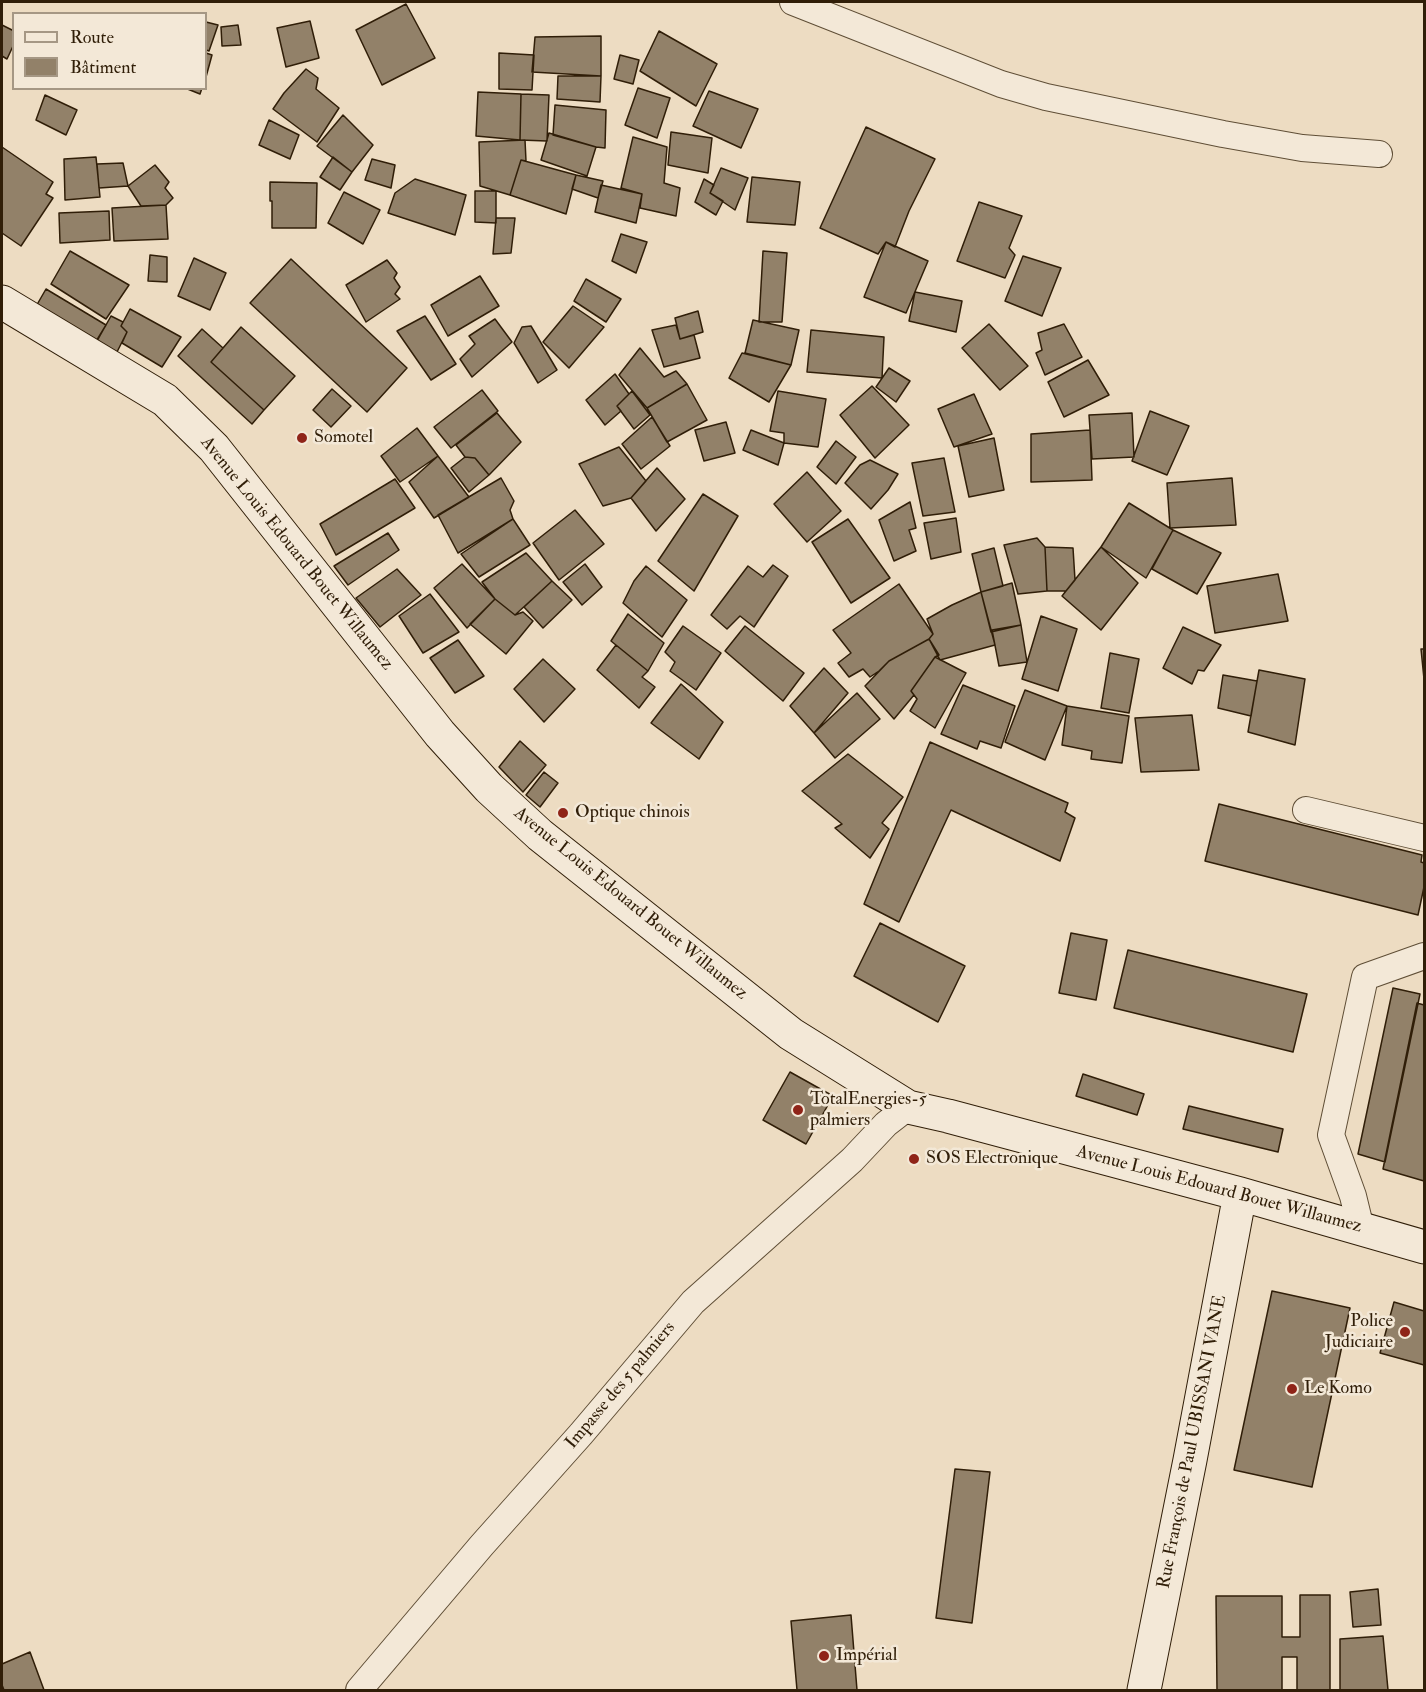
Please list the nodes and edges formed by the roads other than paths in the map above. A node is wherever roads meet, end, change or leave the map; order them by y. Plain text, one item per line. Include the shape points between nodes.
1 (793, 2) edge
2 (1379, 154) dead end
3 (2, 302) edge
4 (1306, 810) dead end
5 (1425, 838) edge
6 (1425, 956) edge
7 (908, 1107) junction
8 (1240, 1194) junction
9 (1361, 1229) junction
10 (1425, 1246) edge
11 (359, 1690) edge
12 (1144, 1690) edge

1 - 2 street via 1001,84 1046,97 1302,148
3 - 7 main road, Avenue Louis Edouard Bouet Willaumez via 165,400 206,440 441,734 489,788 540,835 791,1034
4 - 5 street
6 - 9 street via 1365,977 1331,1135
7 - 8 main road, Avenue Louis Edouard Bouet Willaumez
7 - 11 street, Impasse des 5 palmiers via 693,1302
8 - 9 main road, Avenue Louis Edouard Bouet Willaumez
8 - 12 main road, Rue François de Paul UBISSANI VANE
9 - 10 main road, Avenue Louis Edouard Bouet Willaumez

